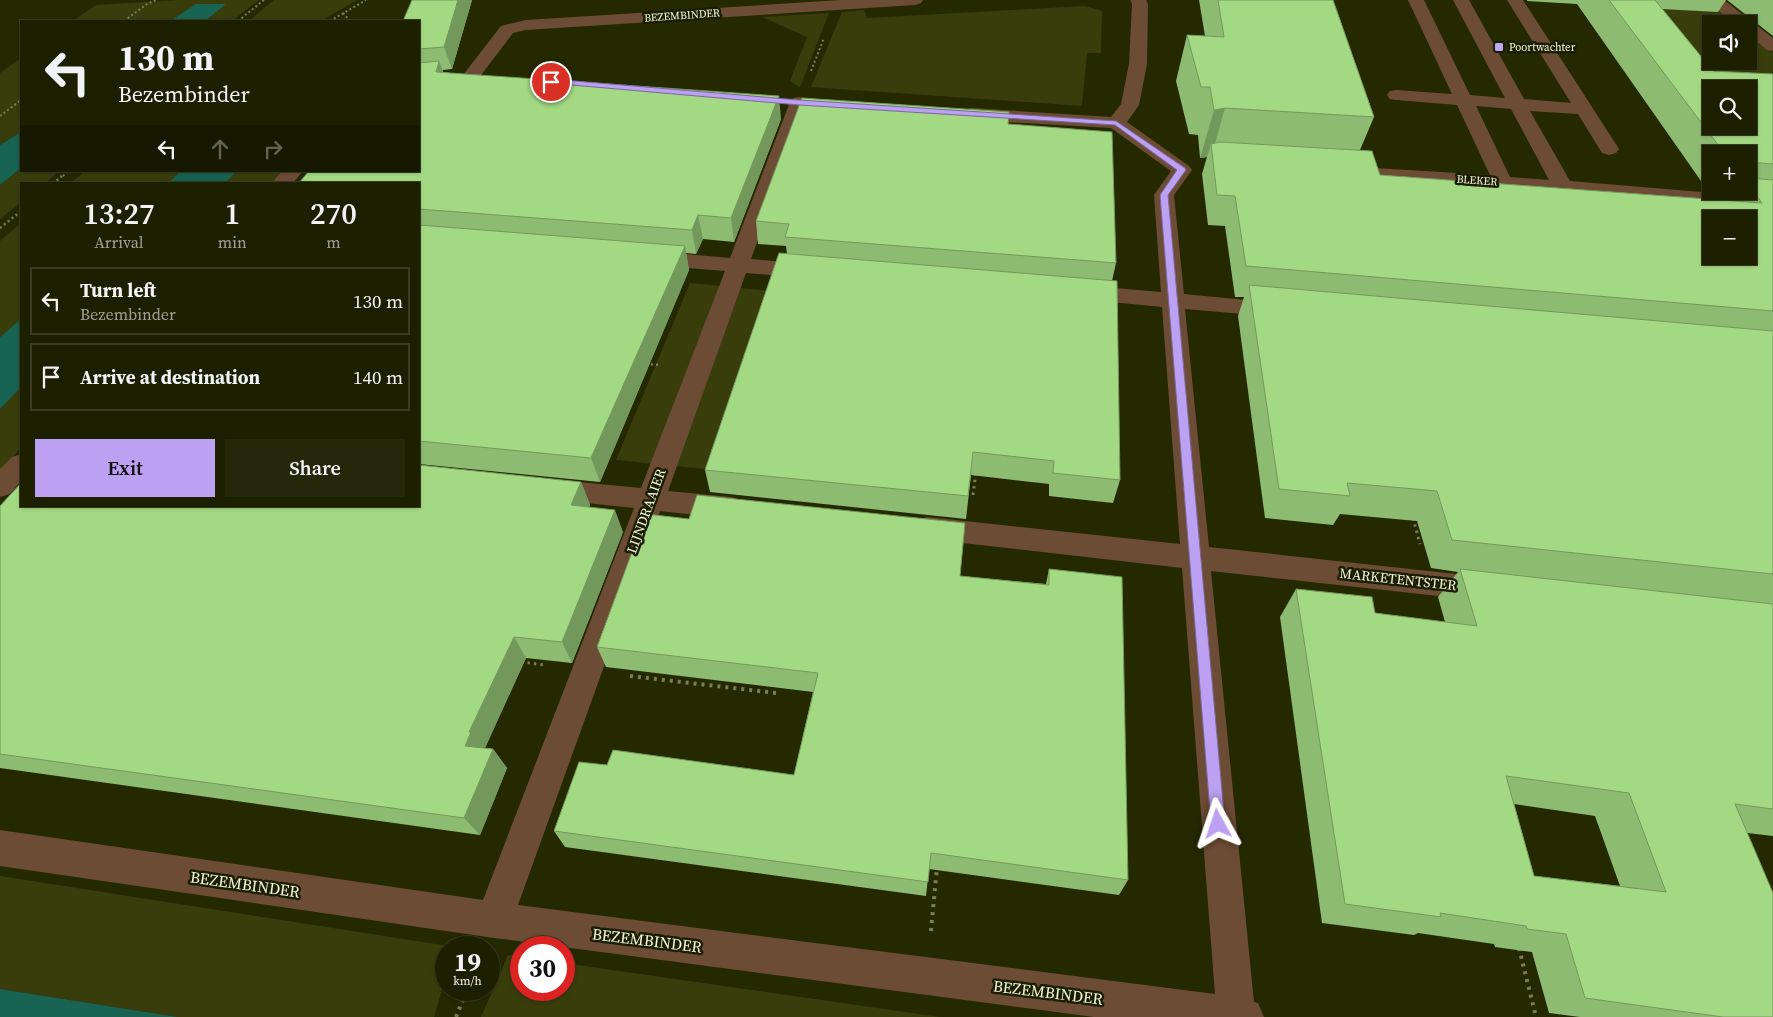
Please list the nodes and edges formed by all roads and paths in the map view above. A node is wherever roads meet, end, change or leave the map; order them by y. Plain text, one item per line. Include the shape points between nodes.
1 (156, 0) edge
2 (264, 0) edge
3 (366, 0) edge
4 (915, 0) edge
5 (1138, 0) edge
6 (1416, 0) edge
7 (1461, 0) edge
8 (1515, 0) edge
9 (1714, 0) edge
10 (837, 5) junction
11 (343, 13) junction
12 (1733, 15) edge
13 (125, 20) edge
14 (239, 20) edge
15 (332, 20) edge
16 (349, 20) edge
17 (1757, 33) edge
18 (1773, 46) edge
19 (471, 76) edge
20 (1396, 95) dead end
21 (1463, 100) junction
22 (20, 101) edge
23 (779, 101) edge
24 (799, 102) junction
25 (818, 104) edge
26 (1519, 104) junction
27 (1582, 109) junction
28 (956, 113) edge
29 (0, 116) edge
30 (1116, 123) junction
31 (1609, 150) dead end
32 (1328, 171) edge
33 (67, 172) edge
34 (292, 172) edge
35 (55, 182) edge
36 (283, 182) edge
37 (1503, 182) junction
38 (1563, 187) junction
39 (1773, 204) edge
40 (20, 211) edge
41 (0, 228) edge
42 (632, 257) edge
43 (738, 265) junction
44 (833, 273) edge
45 (1055, 290) edge
46 (1173, 300) junction
47 (1301, 312) edge
48 (977, 464) edge
49 (20, 465) edge
50 (525, 486) edge
51 (0, 487) edge
52 (651, 500) junction
53 (1410, 508) edge
54 (757, 511) edge
55 (902, 526) edge
56 (969, 533) junction
57 (1195, 556) junction
58 (1430, 583) junction
59 (1507, 592) edge
60 (518, 662) dead end
61 (587, 670) junction
62 (776, 693) dead end
63 (0, 848) edge
64 (938, 860) edge
65 (494, 920) junction
66 (1517, 940) edge
67 (927, 976) junction
68 (462, 1001) edge
69 (456, 1017) edge
70 (1238, 1017) edge
71 (1536, 1017) edge

1 - 13 path
2 - 14 path
3 - 11 path
4 - 10 street, BEZEMBINDER
5 - 30 street via 1138,64 1130,105
6 - 21 street
7 - 26 street
8 - 27 street
9 - 12 street
10 - 19 street, BEZEMBINDER via 526,25 507,29
10 - 24 path
11 - 15 path
11 - 16 path
17 - 18 street
20 - 21 street
21 - 26 street
21 - 37 street
22 - 29 path
23 - 24 street
24 - 25 street
24 - 43 street, LIJNDRAAIER
26 - 27 street
26 - 38 street
27 - 31 street
28 - 30 street
30 - 46 street via 1192,168 1164,195
32 - 37 street, BLEKER
33 - 35 path
34 - 36 street
37 - 38 street, BLEKER
38 - 39 street, BLEKER
40 - 41 path
42 - 43 street
43 - 44 street
43 - 52 street, LIJNDRAAIER
45 - 46 street
46 - 47 street
46 - 57 street
48 - 56 path
49 - 51 street
50 - 52 street
52 - 54 street
52 - 61 street, LIJNDRAAIER
53 - 58 path
55 - 56 street, MARKETENTSTER
56 - 57 street, MARKETENTSTER
57 - 58 street, MARKETENTSTER
57 - 70 street
58 - 59 street, MARKETENTSTER
60 - 61 path
61 - 62 path
61 - 65 street, LIJNDRAAIER
63 - 65 street, BEZEMBINDER
64 - 67 path
65 - 67 street, BEZEMBINDER
66 - 71 path
67 - 70 street, BEZEMBINDER
68 - 69 path

